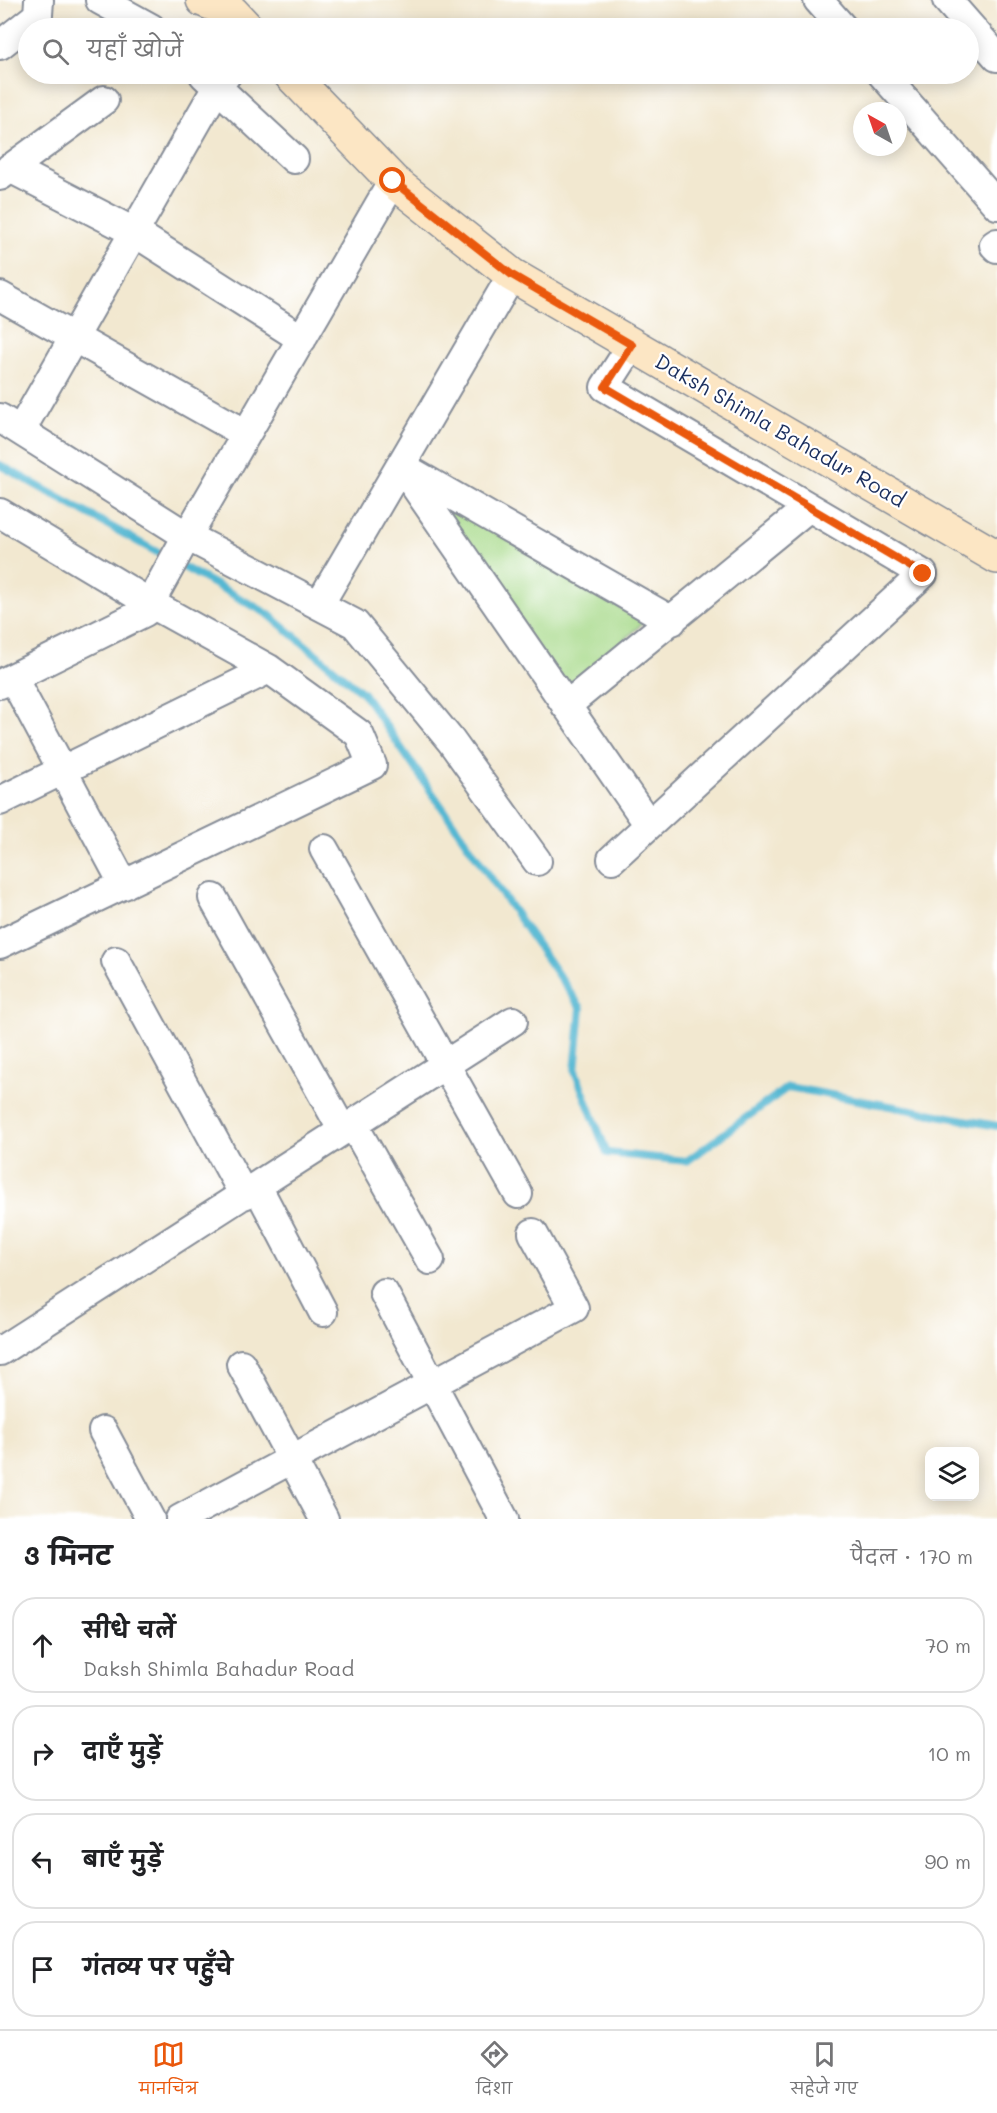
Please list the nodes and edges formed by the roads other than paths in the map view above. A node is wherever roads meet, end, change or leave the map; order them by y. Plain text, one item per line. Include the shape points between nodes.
1 (39, 0) edge
2 (100, 0) edge
3 (818, 0) edge
4 (947, 0) edge
5 (34, 18) edge
6 (133, 18) edge
7 (834, 18) edge
8 (963, 18) edge
9 (18, 31) edge
10 (979, 36) edge
11 (0, 45) edge
12 (997, 57) edge
13 (213, 84) edge
14 (222, 84) edge
15 (300, 84) edge
16 (891, 84) edge
17 (104, 100) dead end
18 (294, 159) dead end
19 (5, 172) edge
20 (393, 181) junction
21 (997, 205) edge
22 (134, 232) junction
23 (997, 243) edge
24 (997, 248) edge
25 (512, 275) junction
26 (0, 296) edge
27 (74, 337) junction
28 (302, 339) junction
29 (632, 345) junction
30 (11, 424) edge
31 (246, 434) junction
32 (401, 466) junction
33 (809, 507) junction
34 (0, 513) edge
35 (185, 540) junction
36 (997, 557) edge
37 (150, 603) junction
38 (319, 605) junction
39 (672, 621) junction
40 (269, 669) junction
41 (6, 681) edge
42 (566, 706) junction
43 (63, 771) junction
44 (0, 801) edge
45 (649, 825) junction
46 (324, 849) dead end
47 (612, 859) dead end
48 (537, 861) dead end
49 (124, 885) junction
50 (213, 898) dead end
51 (0, 944) edge
52 (116, 961) dead end
53 (513, 1021) dead end
54 (444, 1066) junction
55 (348, 1127) junction
56 (250, 1190) junction
57 (518, 1194) dead end
58 (533, 1233) dead end
59 (430, 1260) dead end
60 (384, 1293) dead end
61 (323, 1312) dead end
62 (0, 1351) edge
63 (241, 1364) dead end
64 (432, 1384) junction
65 (103, 1431) dead end
66 (292, 1459) junction
67 (150, 1519) edge
68 (180, 1519) edge
69 (324, 1519) edge
70 (504, 1519) edge

1 - 5 street
2 - 6 street
3 - 7 street
4 - 8 street
9 - 11 street
10 - 12 street
13 - 22 street
14 - 18 street
15 - 20 street, Daksh Shimla Bahadur Road
16 - 21 street
17 - 19 street
19 - 22 street
20 - 25 street, Daksh Shimla Bahadur Road
20 - 28 street
22 - 27 street
22 - 28 street
23 - 24 street
25 - 29 street, Daksh Shimla Bahadur Road
25 - 32 street
26 - 27 street
27 - 30 street
27 - 31 street
28 - 31 street
29 - 33 street via 605,387
29 - 36 street, Daksh Shimla Bahadur Road
30 - 35 street
31 - 35 street
32 - 38 street
32 - 39 street
32 - 42 street
33 - 39 street
33 - 45 street via 923,574
34 - 37 street
35 - 37 street
35 - 38 street
37 - 40 street
37 - 41 street via 145,612
38 - 48 street via 356,624 451,741
39 - 42 street
40 - 43 street
40 - 49 street via 359,734 372,765
41 - 43 street
42 - 45 street
43 - 44 street
43 - 49 street
45 - 47 street
46 - 54 street
49 - 51 street
50 - 55 street
52 - 56 street
53 - 54 street
54 - 55 street
54 - 57 street
55 - 56 street
55 - 59 street
56 - 61 street
56 - 62 street
58 - 64 street via 574,1308
60 - 64 street
63 - 66 street
64 - 66 street
64 - 70 street
65 - 67 street
66 - 68 street
66 - 69 street

